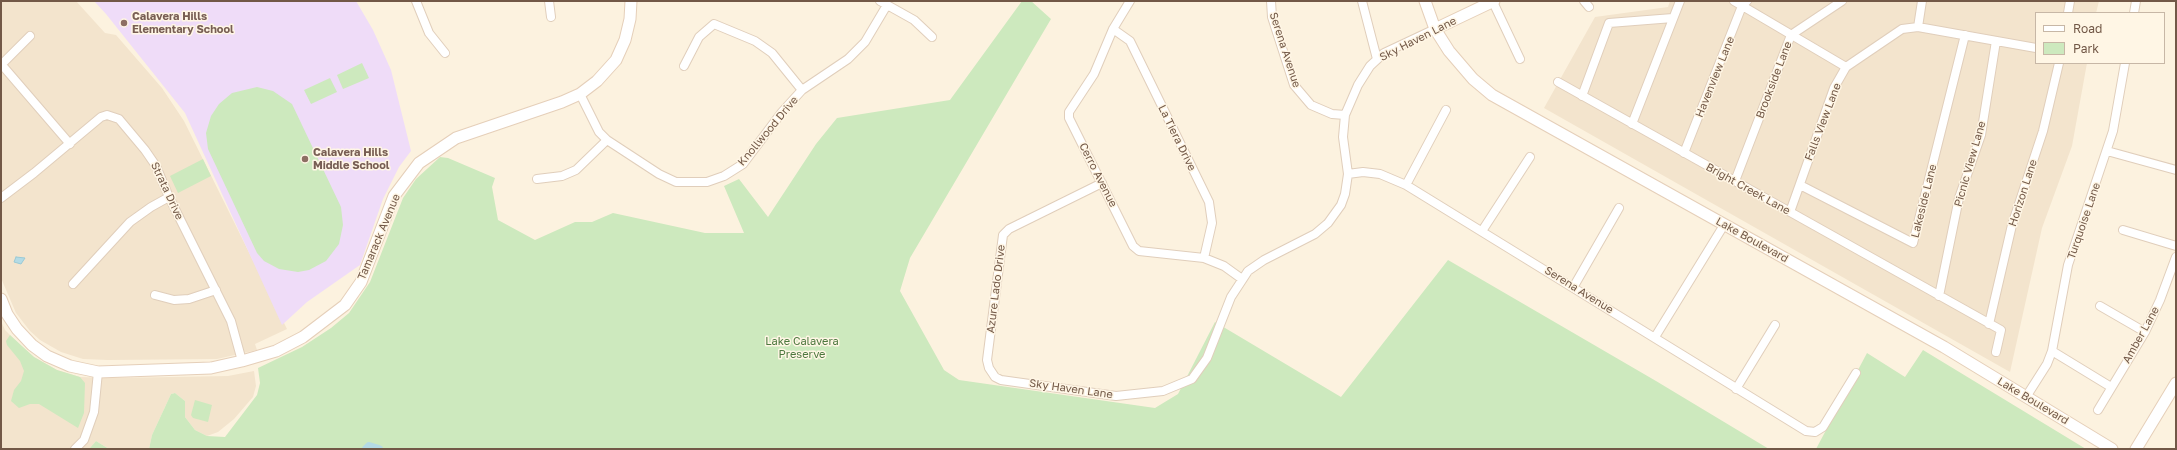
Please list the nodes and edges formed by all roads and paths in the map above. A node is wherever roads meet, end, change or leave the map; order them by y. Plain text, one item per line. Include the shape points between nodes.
1 (416, 1) edge
2 (549, 1) edge
3 (631, 1) edge
4 (1130, 1) edge
5 (1271, 1) edge
6 (1362, 1) edge
7 (1425, 1) edge
8 (1680, 1) edge
9 (1734, 1) edge
10 (1842, 1) edge
11 (1922, 1) edge
12 (2070, 1) edge
13 (2136, 1) edge
14 (1491, 2) edge
15 (884, 3) edge
16 (1744, 4) edge
17 (2068, 12) edge
18 (2134, 12) edge
19 (552, 17) dead end
20 (1673, 18) junction
21 (1918, 27) junction
22 (1113, 29) junction
23 (1435, 29) junction
24 (1791, 35) junction
25 (1965, 35) junction
26 (30, 36) dead end
27 (932, 37) dead end
28 (1996, 41) junction
29 (2035, 48) edge
30 (445, 53) dead end
31 (1377, 59) junction
32 (1520, 59) dead end
33 (2059, 64) edge
34 (2125, 64) edge
35 (1, 65) edge
36 (684, 66) dead end
37 (1846, 67) junction
38 (1558, 82) dead end
39 (802, 90) junction
40 (580, 94) junction
41 (1582, 96) junction
42 (1446, 110) dead end
43 (1345, 115) junction
44 (1632, 124) junction
45 (607, 140) junction
46 (70, 144) junction
47 (2107, 150) junction
48 (1684, 153) junction
49 (1530, 157) dead end
50 (2176, 170) edge
51 (1348, 174) junction
52 (537, 179) dead end
53 (1735, 181) junction
54 (1102, 183) junction
55 (1406, 184) junction
56 (1800, 185) junction
57 (169, 197) junction
58 (1, 198) edge
59 (1619, 208) dead end
60 (1790, 212) junction
61 (1724, 225) junction
62 (2123, 230) dead end
63 (1482, 231) junction
64 (2176, 246) edge
65 (2176, 257) edge
66 (1204, 258) junction
67 (1242, 279) junction
68 (73, 284) dead end
69 (1574, 286) junction
70 (216, 290) junction
71 (154, 295) dead end
72 (1939, 296) junction
73 (1, 299) edge
74 (2100, 306) dead end
75 (4, 316) edge
76 (1775, 324) dead end
77 (1990, 324) junction
78 (2145, 332) junction
79 (1655, 338) junction
80 (2052, 351) junction
81 (1996, 352) dead end
82 (987, 360) joint
83 (242, 361) junction
84 (98, 372) junction
85 (1856, 373) dead end
86 (2176, 383) edge
87 (2111, 387) junction
88 (1736, 389) junction
89 (2026, 397) junction
90 (2098, 410) dead end
91 (75, 449) edge
92 (2112, 449) edge
93 (2136, 449) edge

1 - 30 street via 429,33
2 - 19 street
3 - 40 main road, Tamarack Avenue via 625,40 616,60 597,82
4 - 22 street, Cerro Avenue
5 - 43 street, Serena Avenue via 1272,17 1294,85 1311,105 1332,114
6 - 31 street
7 - 23 main road, Lake Boulevard
8 - 20 street
9 - 16 street
10 - 24 street, Brookside Lane
11 - 21 street
12 - 17 street
13 - 18 street
14 - 23 main road, Sky Haven Lane
14 - 32 street
15 - 27 street via 914,20
15 - 39 street, Knollwood Drive via 865,42 848,59
16 - 24 street
16 - 48 street, Havenview Lane
20 - 41 street via 1609,23
20 - 44 street
21 - 25 street, Falls View Lane
21 - 37 street, Falls View Lane via 1902,30
22 - 54 street, Cerro Avenue via 1094,74 1069,112 1069,118
22 - 66 street, La Tiera Drive via 1130,41 1209,202 1212,223
23 - 31 street, Sky Haven Lane
23 - 61 main road, Lake Boulevard via 1464,70 1492,95
24 - 37 street
24 - 53 street, Brookside Lane
25 - 28 street, Falls View Lane
25 - 56 street, Lakeside Lane via 1914,243
26 - 35 street
28 - 29 street, Falls View Lane
28 - 72 street, Picnic View Lane via 1981,135 1959,198
31 - 43 street, Sky Haven Lane via 1358,85
33 - 77 street, Horizon Lane via 2043,131 2012,225
34 - 47 street, Turquoise Lane via 2113,131
35 - 46 street
36 - 39 street via 699,37 714,24 754,41 772,52
37 - 56 street, Falls View Lane via 1834,88
38 - 41 street, Bright Creek Lane
39 - 45 street, Knollwood Drive via 743,164 724,176 707,182 676,182 659,174
40 - 45 street, Knollwood Drive via 599,132
40 - 83 main road, Tamarack Avenue via 456,138 419,163 394,196 361,282 345,305 304,336 276,350
41 - 44 street, Bright Creek Lane
42 - 55 street
43 - 51 street, Sky Haven Lane via 1343,137
44 - 48 street, Bright Creek Lane
45 - 52 street via 576,170 562,176
46 - 57 street, Strata Drive via 107,115 119,119 151,157
46 - 58 street, Strata Drive
47 - 50 street
47 - 80 street, Turquoise Lane via 2068,265
48 - 53 street, Bright Creek Lane
49 - 63 street
51 - 55 street, Serena Avenue via 1380,174
51 - 67 street, Sky Haven Lane via 1341,205 1328,223 1316,234 1264,260 1248,271
53 - 60 street, Bright Creek Lane
54 - 66 street, Cerro Avenue via 1134,246 1139,250
54 - 82 street, Azure Lado Drive via 1009,229 1003,235
55 - 63 street, Serena Avenue
56 - 60 street, Falls View Lane
57 - 68 street via 130,222
57 - 70 street, Strata Drive
59 - 69 street
60 - 72 street, Bright Creek Lane
61 - 79 street
61 - 89 main road, Lake Boulevard via 1944,347
62 - 64 street
63 - 69 street, Serena Avenue
65 - 78 street, Amber Lane
66 - 67 street, Cerro Avenue via 1224,266
67 - 82 street, Sky Haven Lane via 1231,297 1207,358 1192,379 1163,391 1116,396 1001,380 989,368
69 - 79 street, Serena Avenue
70 - 71 street via 189,299 174,300
70 - 83 street, Strata Drive via 231,320
72 - 77 street, Bright Creek Lane
73 - 75 main road, Tamarack Avenue
74 - 78 street
75 - 84 main road, Tamarack Avenue via 47,356 70,366
76 - 88 street
77 - 81 street, Bright Creek Lane via 2001,330
78 - 87 street, Amber Lane
79 - 88 street, Serena Avenue
80 - 87 street
80 - 89 street, Turquoise Lane via 2047,364
83 - 84 main road, Tamarack Avenue via 211,368
84 - 91 street via 94,412 84,440
85 - 88 street, Serena Avenue via 1823,428 1815,432 1802,428
86 - 93 main road
87 - 90 street, Amber Lane
89 - 92 main road, Lake Boulevard

